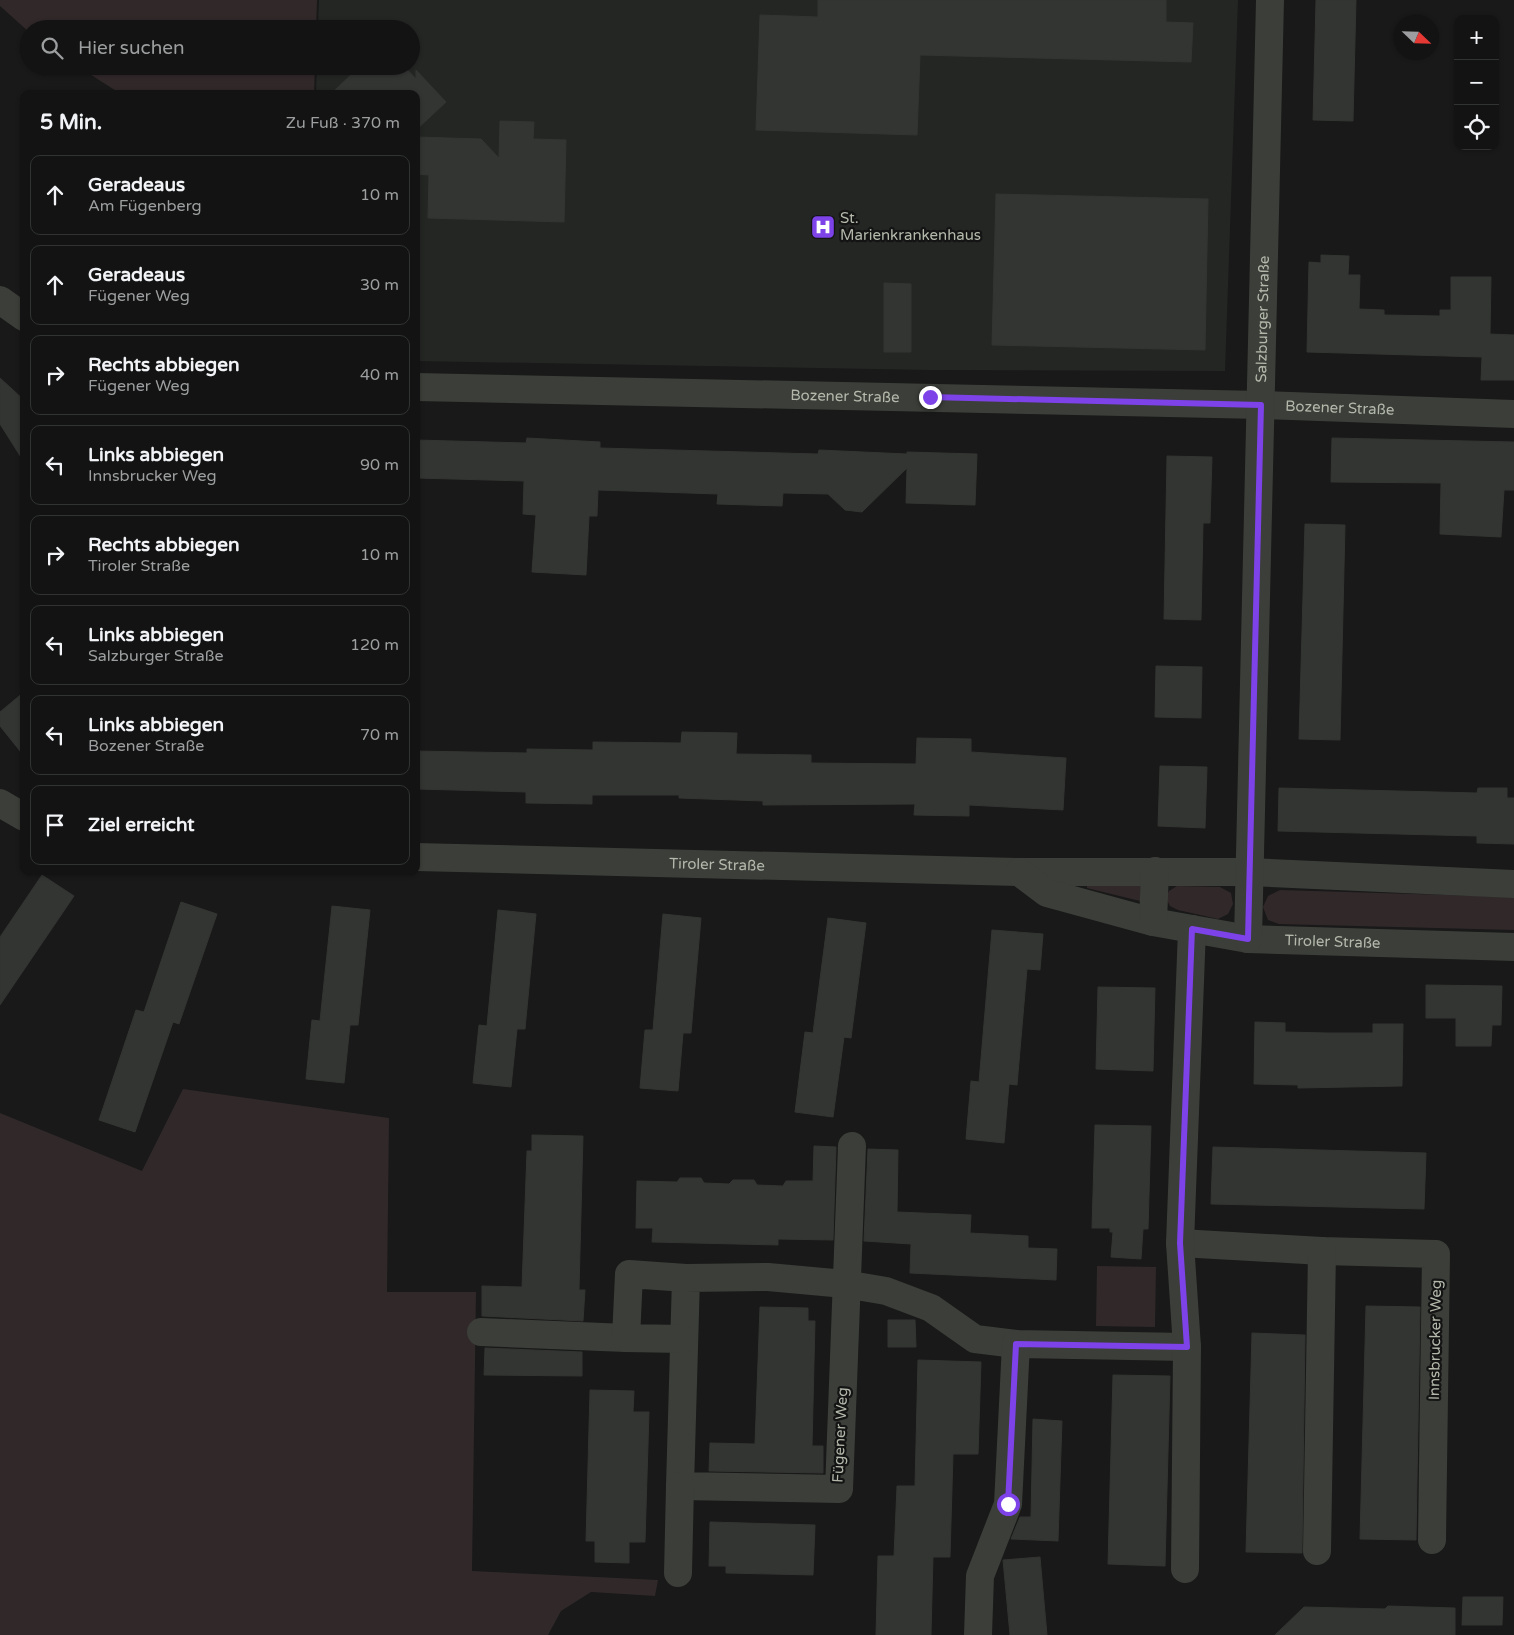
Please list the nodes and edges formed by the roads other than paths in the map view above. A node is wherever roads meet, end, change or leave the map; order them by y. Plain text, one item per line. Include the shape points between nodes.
1 (1270, 0) edge
2 (0, 300) edge
3 (20, 314) edge
4 (420, 387) edge
5 (1261, 405) junction
6 (1514, 414) edge
7 (0, 803) edge
8 (20, 815) edge
9 (420, 857) edge
10 (1155, 871) junction
11 (1019, 872) junction
12 (1250, 872) junction
13 (1514, 884) edge
14 (1154, 922) junction
15 (1192, 929) junction
16 (1248, 939) junction
17 (1514, 947) edge
18 (852, 1146) dead end
19 (1180, 1243) junction
20 (1322, 1251) junction
21 (686, 1278) junction
22 (845, 1284) junction
23 (481, 1332) dead end
24 (626, 1338) junction
25 (684, 1339) junction
26 (1016, 1344) junction
27 (1187, 1347) junction
28 (680, 1486) junction
29 (1432, 1540) dead end
30 (1317, 1551) dead end
31 (1185, 1569) dead end
32 (678, 1572) dead end
33 (978, 1635) edge

1 - 5 street, Salzburger Straße
2 - 3 street
4 - 5 street, Bozener Straße
5 - 6 street, Bozener Straße
5 - 12 street, Salzburger Straße
7 - 8 street
9 - 11 street, Tiroler Straße
10 - 11 street, Tiroler Straße
10 - 12 street, Tiroler Straße
10 - 14 street
11 - 14 street, Tiroler Straße via 1047,892
12 - 13 street, Tiroler Straße
12 - 16 street, Salzburger Straße
14 - 15 street, Tiroler Straße
15 - 16 street, Tiroler Straße
15 - 19 street
16 - 17 street, Tiroler Straße
18 - 22 street, Fügener Weg
19 - 20 street, Innsbrucker Weg
19 - 27 street
20 - 29 street, Innsbrucker Weg via 1436,1254
20 - 30 street
21 - 22 street via 768,1277
21 - 24 street via 629,1274
21 - 25 street
22 - 26 street via 886,1291 931,1308 975,1339
22 - 28 street, Fügener Weg via 839,1489
23 - 24 street
24 - 25 street
25 - 28 street
26 - 27 street
26 - 33 street via 1008,1504 980,1576
27 - 31 street
28 - 32 street

